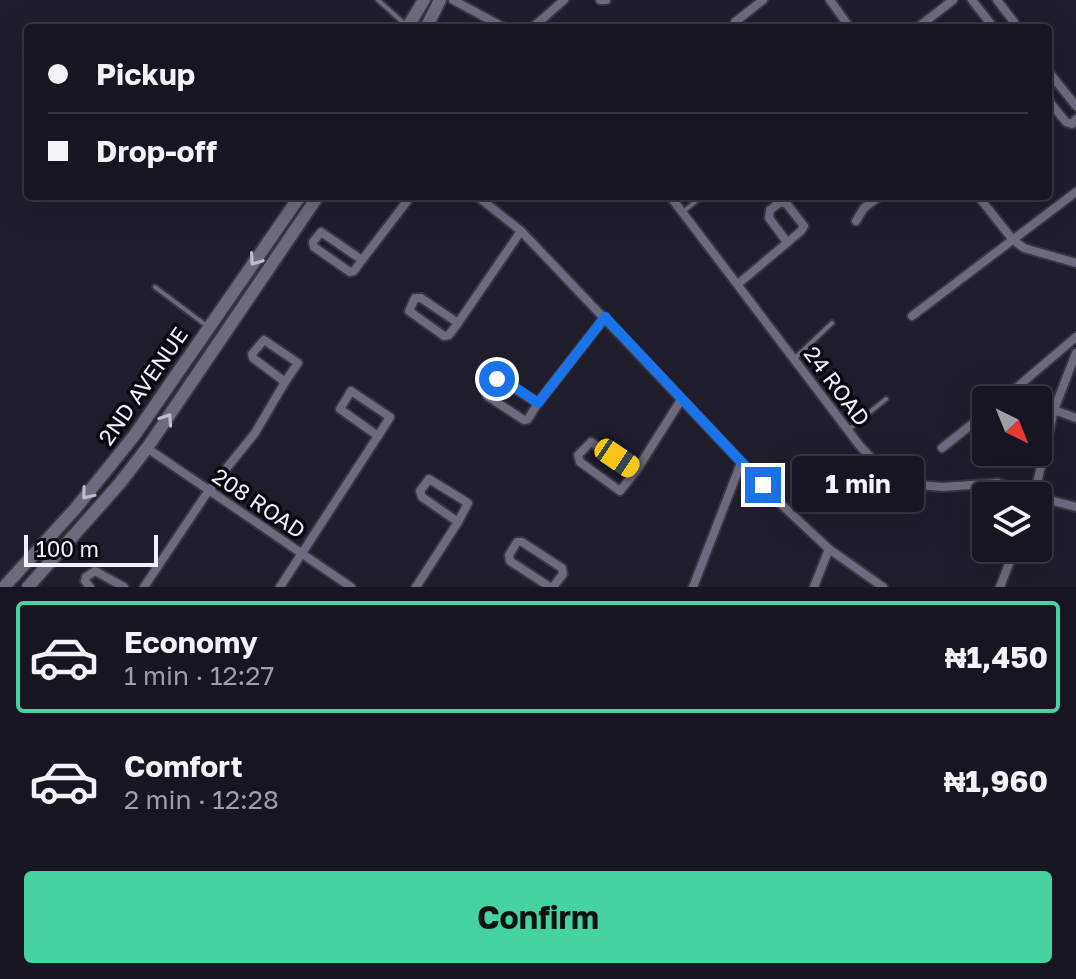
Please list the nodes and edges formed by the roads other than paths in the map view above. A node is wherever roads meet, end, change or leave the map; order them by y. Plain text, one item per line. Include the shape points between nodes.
1 (378, 0) edge
2 (424, 0) edge
3 (440, 0) edge
4 (453, 0) edge
5 (564, 0) edge
6 (763, 0) edge
7 (830, 0) edge
8 (953, 0) edge
9 (972, 0) edge
10 (997, 0) edge
11 (735, 22) dead end
12 (405, 24) edge
13 (410, 24) edge
14 (428, 24) edge
15 (498, 24) edge
16 (537, 24) edge
17 (847, 24) edge
18 (922, 24) edge
19 (991, 24) edge
20 (1013, 24) edge
21 (1052, 76) edge
22 (1052, 105) edge
23 (1076, 106) edge
24 (1076, 119) edge
25 (1076, 192) edge
26 (297, 200) edge
27 (315, 200) edge
28 (408, 200) edge
29 (482, 200) edge
30 (673, 200) edge
31 (697, 200) edge
32 (875, 200) edge
33 (981, 200) edge
34 (683, 212) junction
35 (856, 221) dead end
36 (521, 231) junction
37 (1013, 240) junction
38 (787, 242) junction
39 (362, 260) junction
40 (1076, 263) edge
41 (738, 284) junction
42 (155, 287) dead end
43 (912, 316) dead end
44 (605, 317) junction
45 (458, 323) junction
46 (832, 323) dead end
47 (209, 327) junction
48 (1076, 337) edge
49 (1076, 353) edge
50 (794, 359) junction
51 (285, 382) junction
52 (1018, 386) edge
53 (886, 399) dead end
54 (681, 400) junction
55 (538, 403) junction
56 (1054, 410) junction
57 (1076, 418) edge
58 (972, 424) edge
59 (848, 430) junction
60 (378, 436) junction
61 (147, 448) junction
62 (942, 448) dead end
63 (741, 463) junction
64 (636, 471) junction
65 (1038, 482) edge
66 (972, 485) edge
67 (209, 490) junction
68 (1052, 501) edge
69 (1076, 507) edge
70 (458, 522) junction
71 (829, 549) junction
72 (302, 553) junction
73 (1010, 562) edge
74 (4, 587) edge
75 (28, 587) edge
76 (90, 587) edge
77 (124, 587) edge
78 (144, 587) edge
79 (280, 587) edge
80 (351, 587) edge
81 (416, 587) edge
82 (552, 587) edge
83 (693, 587) edge
84 (814, 587) edge
85 (883, 587) edge
86 (1000, 587) edge

1 - 12 lane
2 - 13 street
3 - 14 street
4 - 15 street
5 - 16 street
6 - 11 street
7 - 17 street
8 - 18 street
9 - 19 street
10 - 20 street
21 - 23 street
22 - 24 street via 1066,122
25 - 37 street
26 -> 47 street, 2ND AVENUE
61 -> 27 street, 2ND AVENUE
28 - 39 street
29 - 36 street
30 - 34 street, 24 ROAD
31 - 34 lane
32 - 35 street
33 - 37 street
34 - 41 street, 24 ROAD
36 - 44 street
36 - 45 street
37 - 40 street
37 - 43 street
38 - 38 street via 804,226 786,203 779,203 769,218
38 - 41 street
39 - 39 street via 324,233 313,242 350,272
41 - 50 street, 24 ROAD
42 - 47 lane
44 - 54 street
44 - 55 street
45 - 45 street via 418,297 408,309 444,336
46 - 50 lane
47 -> 74 street, 2ND AVENUE via 134,436
48 - 52 street
49 - 56 street
50 - 59 street, 24 ROAD
51 - 51 street via 297,362 261,340 253,358
51 - 67 street via 255,433
53 - 59 lane
54 - 63 street
54 - 64 street
55 - 55 street via 524,420 486,394 499,378
56 - 57 street
56 - 65 street
58 - 62 street
59 - 66 street, 24 ROAD via 876,463 909,484
60 - 60 street via 390,417 348,393 341,410
60 - 72 street
61 - 67 street, 208 ROAD
61 - 75 street, 2ND AVENUE
63 - 71 street
63 - 83 street
64 - 64 street via 620,491 580,462 578,455 591,442
67 - 72 street, 208 ROAD
67 - 78 street
68 - 69 street, 24 ROAD
70 - 70 street via 420,494 429,479 468,503
70 - 81 street
71 - 84 street
71 - 85 street
72 - 79 street
72 - 80 street, 208 ROAD
73 - 86 street
76 - 77 street via 86,577 95,571
82 - 82 street via 562,568 517,542 510,561

